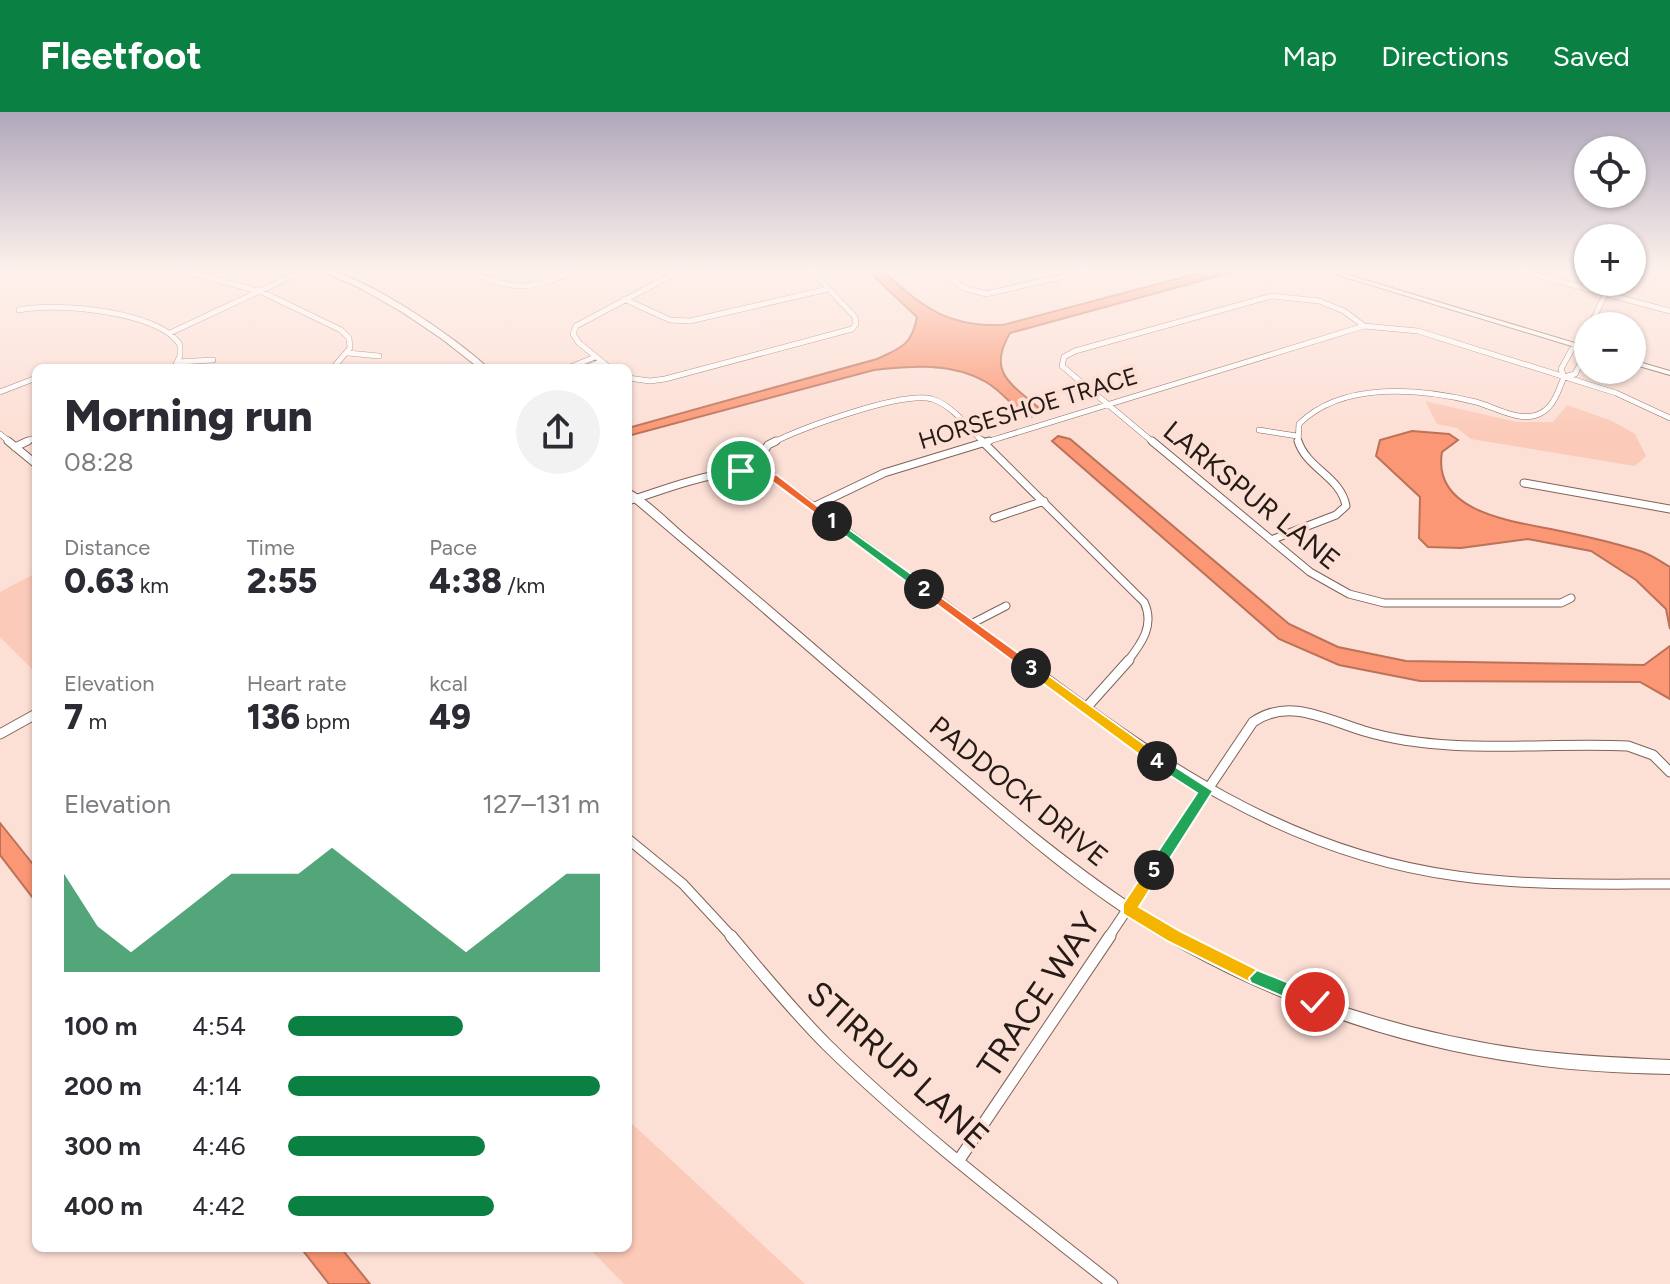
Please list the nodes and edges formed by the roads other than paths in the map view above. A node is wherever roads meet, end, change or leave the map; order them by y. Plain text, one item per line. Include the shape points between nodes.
1 (140, 323) edge
2 (193, 323) edge
3 (326, 323) edge
4 (427, 323) edge
5 (581, 323) edge
6 (854, 323) edge
7 (1179, 323) edge
8 (1360, 323) edge
9 (1500, 323) edge
10 (1364, 326) junction
11 (170, 333) junction
12 (1574, 345) edge
13 (1574, 349) edge
14 (348, 353) junction
15 (379, 356) dead end
16 (213, 360) dead end
17 (598, 360) junction
18 (176, 364) edge
19 (183, 364) edge
20 (337, 364) edge
21 (479, 364) edge
22 (583, 364) edge
23 (592, 364) edge
24 (604, 364) edge
25 (1646, 366) edge
26 (1670, 373) edge
27 (1574, 374) edge
28 (1564, 377) junction
29 (632, 378) edge
30 (32, 380) edge
31 (1414, 383) dead end
32 (0, 392) edge
33 (1419, 394) junction
34 (1106, 405) junction
35 (1670, 418) edge
36 (1259, 430) dead end
37 (0, 434) edge
38 (1297, 436) junction
39 (32, 439) edge
40 (984, 442) junction
41 (15, 447) junction
42 (32, 461) edge
43 (752, 471) junction
44 (1524, 483) dead end
45 (632, 497) edge
46 (632, 498) edge
47 (1044, 501) junction
48 (813, 507) junction
49 (1670, 509) edge
50 (994, 518) dead end
51 (1271, 540) junction
52 (1571, 598) dead end
53 (1006, 606) dead end
54 (971, 624) junction
55 (1086, 708) junction
56 (32, 716) edge
57 (0, 734) edge
58 (1670, 772) edge
59 (1206, 791) junction
60 (632, 842) edge
61 (1670, 884) edge
62 (1128, 909) junction
63 (1670, 1067) edge
64 (959, 1160) junction
65 (1112, 1284) edge

1 - 11 street
2 - 11 street
3 - 14 street via 341,330 350,343
4 - 21 street
5 - 17 street via 574,329 576,341
6 - 29 street via 840,334 660,380
7 - 34 street, LARKSPUR LANE via 1066,355 1066,372
8 - 10 street, LARKSPUR LANE
9 - 12 street
10 - 28 street, HORSESHOE TRACE via 1409,329
10 - 34 street, HORSESHOE TRACE
11 - 18 street via 181,345
13 - 28 street via 1561,369
14 - 15 street
14 - 20 street
16 - 19 street
17 - 22 street
17 - 23 street
17 - 24 street
25 - 26 street
27 - 28 street
28 - 33 street via 1547,409 1533,415
28 - 35 street, HORSESHOE TRACE via 1631,398
30 - 32 street
31 - 33 street
33 - 38 street via 1365,395 1320,407 1303,418
34 - 40 street, HORSESHOE TRACE
34 - 51 street, LARKSPUR LANE
36 - 38 street
37 - 41 street
38 - 51 street via 1307,460 1342,491 1346,506 1336,515
39 - 41 street
40 - 43 street via 942,403 909,398 789,433 768,445
40 - 47 street
40 - 48 street, HORSESHOE TRACE via 884,473
41 - 42 street
43 - 45 street via 723,473
43 - 48 street via 773,477
44 - 49 street
46 - 62 street, PADDOCK DRIVE via 1035,840
47 - 50 street
47 - 55 street via 1136,592 1149,616 1142,641
48 - 54 street
51 - 52 street, LARKSPUR LANE via 1328,585 1367,601 1561,603
53 - 54 street
54 - 55 street
55 - 59 street
56 - 57 street
58 - 59 street, TRACE WAY via 1653,755 1634,747 1434,744 1277,710 1253,722
59 - 61 street via 1312,840 1440,875 1522,883
59 - 62 street, TRACE WAY
60 - 64 street, STIRRUP LANE via 701,900 847,1066
62 - 63 street, PADDOCK DRIVE via 1262,980 1392,1028 1524,1057
62 - 64 street, TRACE WAY
64 - 65 street, STIRRUP LANE

